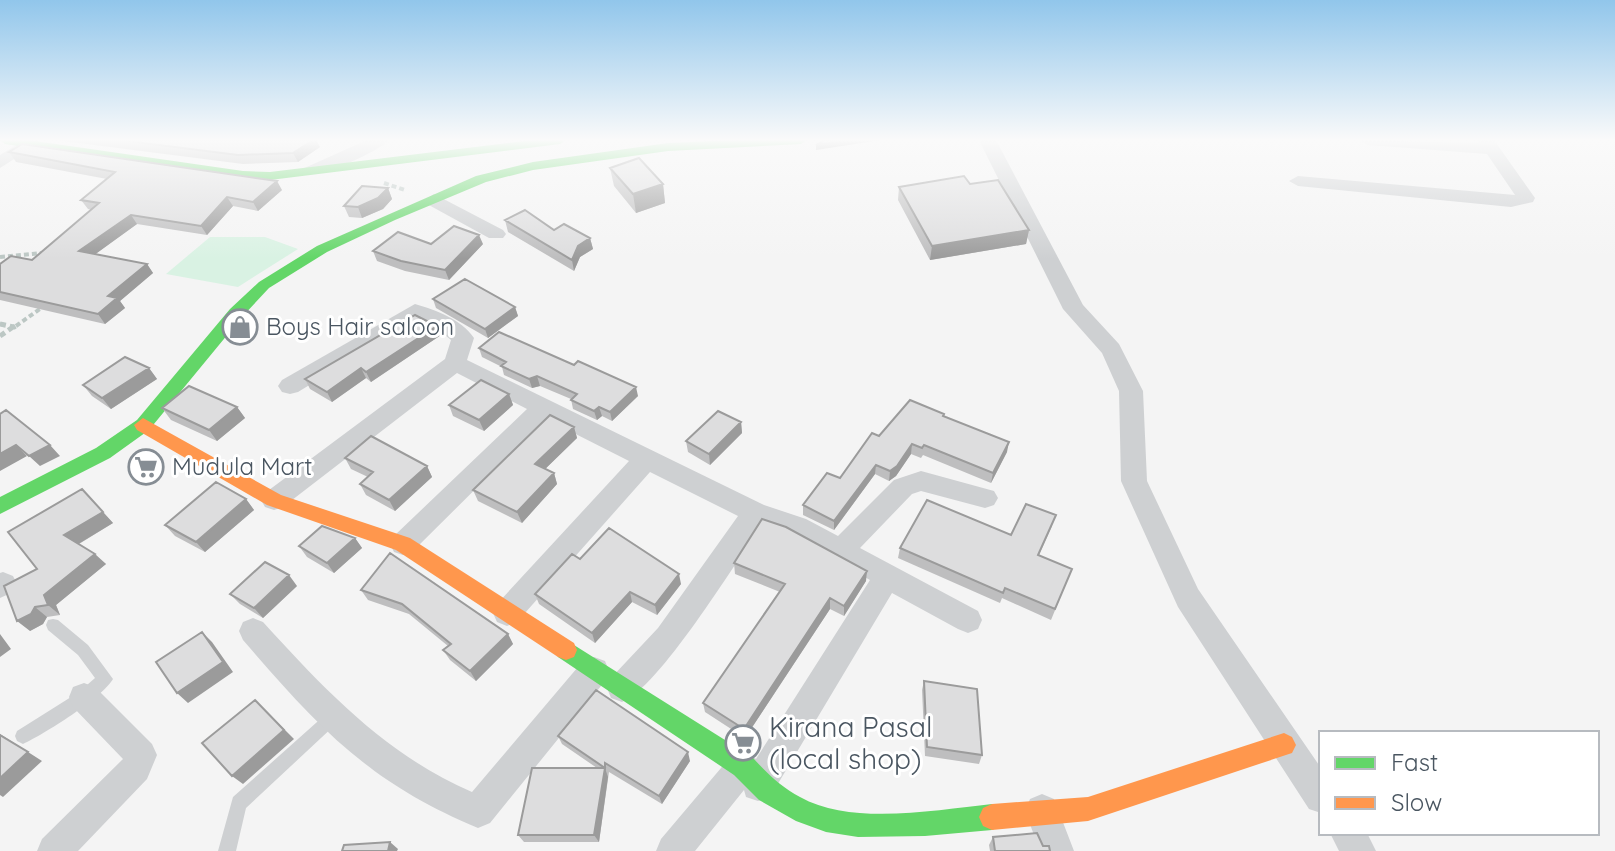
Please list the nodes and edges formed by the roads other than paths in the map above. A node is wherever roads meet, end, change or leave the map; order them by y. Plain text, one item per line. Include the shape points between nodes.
1 (479, 180) edge
2 (1007, 180) edge
3 (1515, 180) edge
4 (1298, 181) dead end
5 (434, 200) junction
6 (496, 234) dead end
7 (455, 363) junction
8 (290, 386) dead end
9 (542, 409) junction
10 (143, 425) junction
11 (647, 458) junction
12 (985, 498) dead end
13 (274, 500) junction
14 (0, 506) edge
15 (755, 513) junction
16 (403, 544) junction
17 (841, 550) junction
18 (888, 575) junction
19 (507, 613) junction
20 (968, 620) dead end
21 (53, 625) dead end
22 (253, 631) dead end
23 (594, 671) junction
24 (622, 688) junction
25 (84, 697) junction
26 (331, 719) junction
27 (23, 736) dead end
28 (1284, 745) junction
29 (751, 776) junction
30 (1319, 794) edge
31 (1042, 811) junction
32 (54, 851) edge
33 (227, 851) edge
34 (673, 851) edge
35 (1057, 851) edge

1 - 5 street
2 - 28 street via 1074,309 1111,349 1131,391 1134,481 1188,598
3 - 4 street via 1523,200
5 - 6 street
5 - 10 street via 322,249 264,285
7 - 8 street via 463,338 415,311
7 - 9 street
7 - 13 street
9 - 11 street
9 - 16 street
10 - 13 street
10 - 14 street via 103,453
11 - 15 street
11 - 19 street
12 - 17 street via 921,481 903,487
13 - 16 street
15 - 17 street
15 - 24 street via 668,637
16 - 19 street
17 - 18 street
18 - 20 street
18 - 29 street
19 - 23 street
21 - 25 lane via 83,650 105,679
22 - 26 street
23 - 24 street
23 - 26 street via 478,811 412,781
24 - 29 street
25 - 27 lane
25 - 32 street via 141,755 136,768
26 - 33 lane via 239,803
28 - 30 street
28 - 31 street via 1088,809
29 - 31 street via 803,812 857,826
29 - 34 street
31 - 35 street

